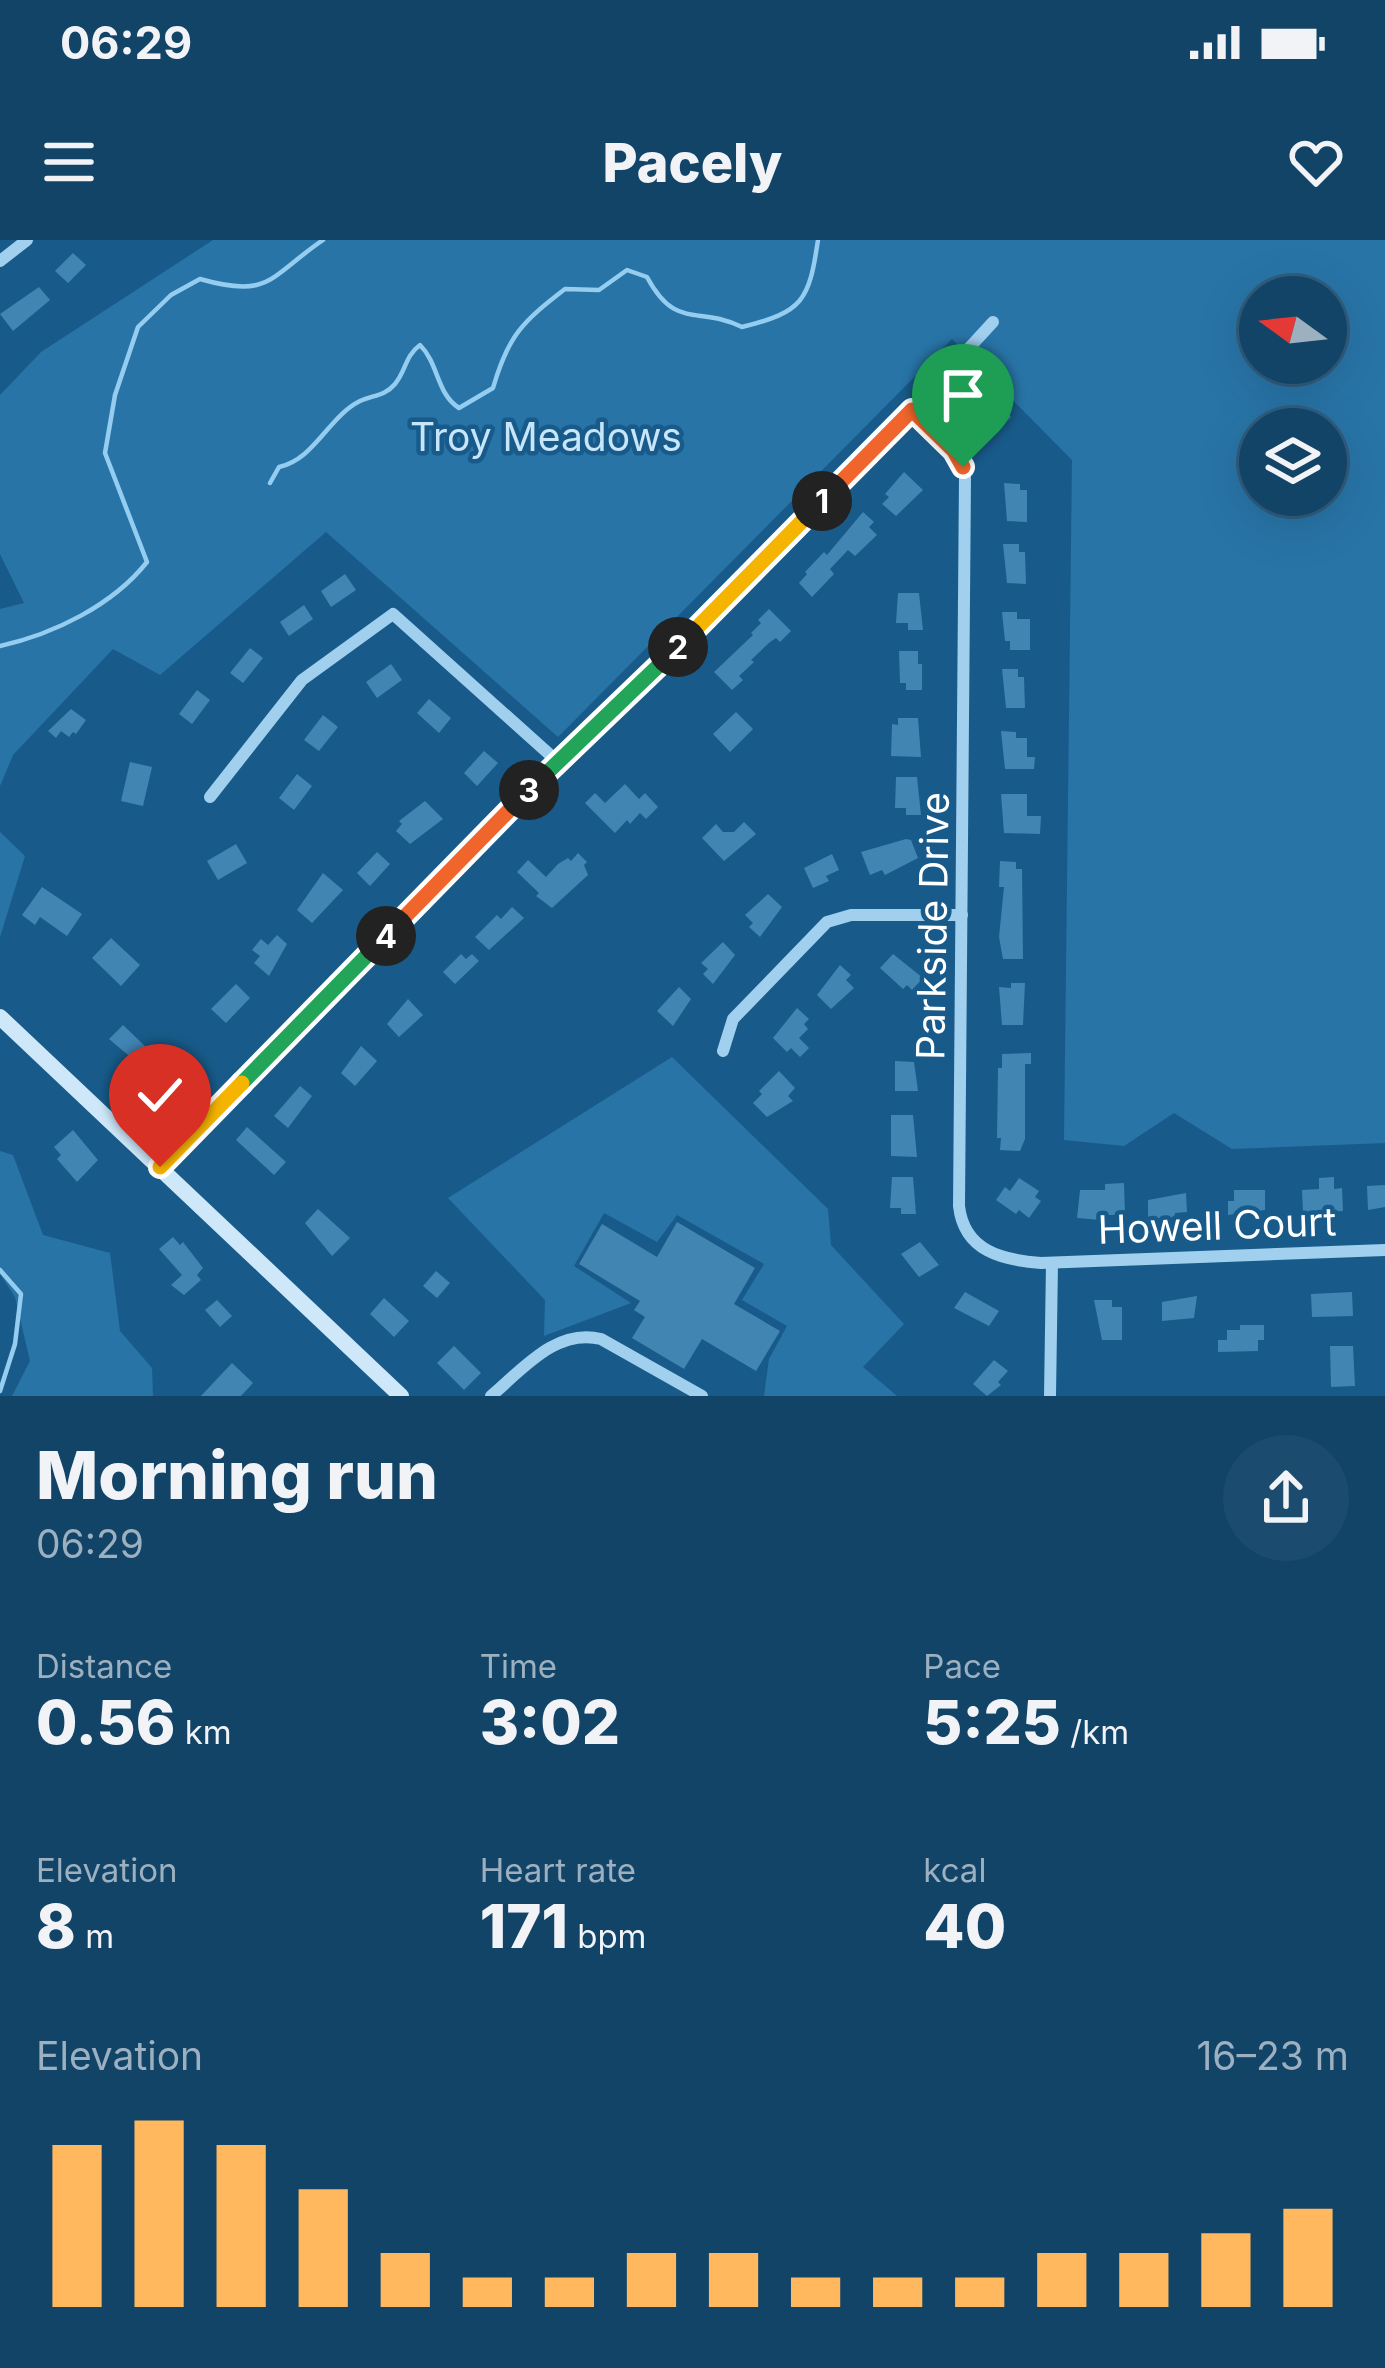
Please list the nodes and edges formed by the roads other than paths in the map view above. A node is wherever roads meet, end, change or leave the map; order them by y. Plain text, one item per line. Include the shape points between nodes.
1 (27, 240) edge
2 (0, 260) edge
3 (993, 322) dead end
4 (912, 410) junction
5 (558, 762) junction
6 (210, 797) dead end
7 (962, 915) junction
8 (0, 1017) edge
9 (723, 1051) dead end
10 (160, 1167) junction
11 (1385, 1250) edge
12 (1052, 1263) junction
13 (401, 1396) edge
14 (491, 1396) edge
15 (702, 1396) edge
16 (1050, 1396) edge

1 - 2 street
3 - 4 street
4 - 5 street
4 - 7 street, Parkside Drive via 954,451 965,477
5 - 6 street via 392,614 302,680
5 - 10 street
7 - 9 street via 827,922 733,1019
7 - 12 street, Parkside Drive via 959,1215 972,1240 995,1256
8 - 10 main road
10 - 13 main road
11 - 12 street, Howell Court
12 - 16 street
14 - 15 street via 556,1343 583,1336

